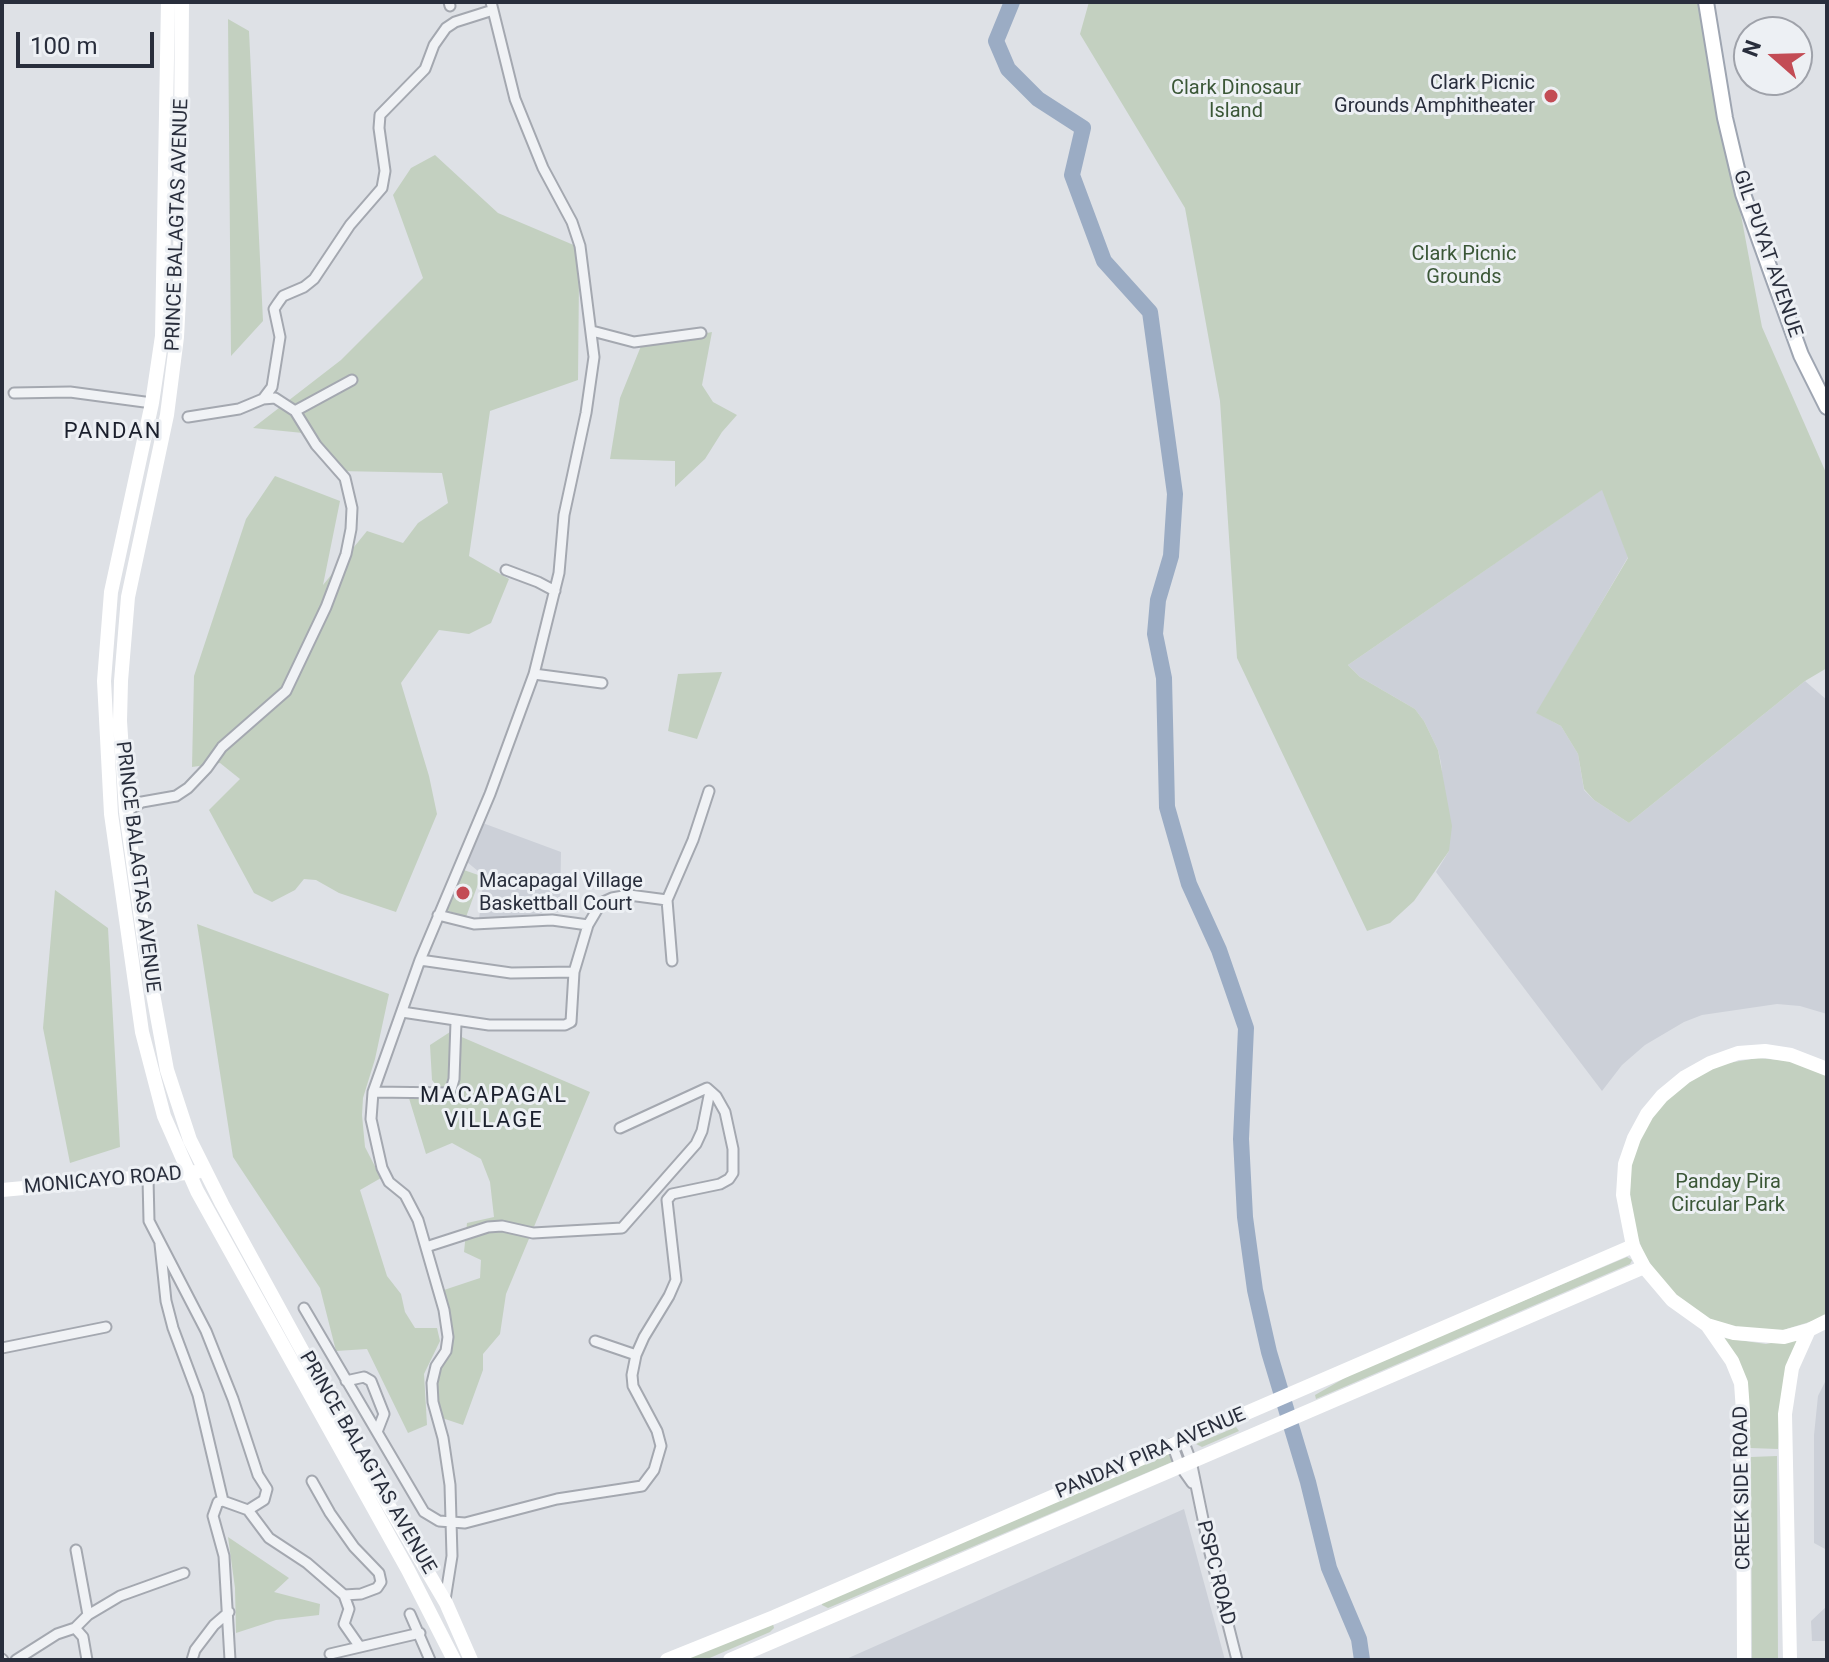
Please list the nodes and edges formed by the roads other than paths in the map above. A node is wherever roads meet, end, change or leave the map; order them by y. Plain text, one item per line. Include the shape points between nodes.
1 (168, 2) edge
2 (182, 2) edge
3 (1706, 2) edge
4 (492, 6) edge
5 (592, 331) junction
6 (701, 333) dead end
7 (352, 380) dead end
8 (14, 393) dead end
9 (263, 399) junction
10 (152, 403) junction
11 (1827, 407) edge
12 (295, 411) junction
13 (188, 417) dead end
14 (506, 570) dead end
15 (555, 591) junction
16 (534, 674) junction
17 (602, 683) dead end
18 (709, 791) dead end
19 (126, 812) junction
20 (667, 900) junction
21 (438, 915) junction
22 (588, 925) junction
23 (420, 960) junction
24 (672, 961) dead end
25 (574, 972) junction
26 (402, 1012) junction
27 (456, 1022) junction
28 (1827, 1069) edge
29 (710, 1091) junction
30 (373, 1092) junction
31 (620, 1128) dead end
32 (197, 1172) junction
33 (148, 1178) junction
34 (2, 1190) edge
35 (160, 1244) junction
36 (1633, 1246) junction
37 (426, 1247) junction
38 (1644, 1267) junction
39 (304, 1308) dead end
40 (1827, 1321) edge
41 (1707, 1325) junction
42 (106, 1327) dead end
43 (1809, 1330) junction
44 (595, 1341) dead end
45 (2, 1348) edge
46 (636, 1355) junction
47 (346, 1381) junction
48 (377, 1432) junction
49 (1178, 1442) junction
50 (1186, 1463) junction
51 (312, 1481) dead end
52 (223, 1501) junction
53 (248, 1510) junction
54 (452, 1524) junction
55 (76, 1550) dead end
56 (184, 1573) dead end
57 (344, 1595) junction
58 (446, 1603) junction
59 (229, 1612) junction
60 (410, 1614) dead end
61 (88, 1615) junction
62 (774, 1617) junction
63 (75, 1628) junction
64 (420, 1633) junction
65 (781, 1640) junction
66 (360, 1647) junction
67 (330, 1654) dead end
68 (16, 1660) edge
69 (87, 1660) edge
70 (192, 1660) edge
71 (230, 1660) edge
72 (430, 1660) edge
73 (454, 1660) edge
74 (471, 1660) edge
75 (667, 1660) edge
76 (730, 1660) edge
77 (1237, 1660) edge
78 (1744, 1660) edge
79 (1790, 1660) edge

1 - 10 main road, PRINCE BALAGTAS AVENUE via 162,336
2 - 19 main road, PRINCE BALAGTAS AVENUE via 177,337 167,415 128,597 120,721
3 - 11 main road, GIL PUYAT AVENUE via 1743,194 1796,341
4 - 5 street via 515,99 580,246
4 - 9 street via 446,28 425,69 380,115 382,188 314,279 283,296 274,309 280,337 277,363 272,387
5 - 6 street via 634,342
5 - 15 street via 594,357
7 - 12 street
8 - 10 street via 70,392
9 - 12 street via 275,398
9 - 13 street via 239,409
10 - 32 main road, PRINCE BALAGTAS AVENUE via 111,592 104,721 111,814 142,1032 164,1116
12 - 19 street via 345,478 352,508 346,554 326,607 286,691 222,747 188,788
14 - 15 street
15 - 16 street
16 - 17 street
16 - 21 street
18 - 20 street
19 - 32 main road, PRINCE BALAGTAS AVENUE via 167,1070
20 - 22 street via 645,895 612,898 601,903
20 - 24 street
21 - 22 street via 474,924 539,920
21 - 23 street
22 - 25 street
23 - 25 street via 511,973
23 - 26 street
25 - 27 street via 569,1024
26 - 27 street
26 - 30 street
27 - 30 street via 450,1093
28 - 36 main road via 1791,1055 1738,1053 1685,1077 1662,1096 1647,1114 1625,1164 1623,1195
29 - 31 street via 703,1089
29 - 37 street via 696,1144 622,1228 533,1233 488,1227
29 - 46 street via 729,1124 733,1173 720,1184 672,1194 667,1200 676,1280
30 - 37 street via 371,1119 382,1168 405,1195
32 - 33 main road, MONICAYO ROAD
32 - 58 main road, PRINCE BALAGTAS AVENUE
32 - 73 main road, PRINCE BALAGTAS AVENUE via 239,1270
33 - 34 main road, MONICAYO ROAD
33 - 35 street via 149,1221
35 - 52 street via 169,1314 198,1395
35 - 53 street via 206,1331 267,1489 264,1500
36 - 38 main road
36 - 49 main road, PANDAY PIRA AVENUE
37 - 54 street via 448,1337 432,1383
38 - 41 main road via 1672,1300
38 - 50 main road, PANDAY PIRA AVENUE
39 - 47 street
40 - 43 main road
41 - 43 main road via 1758,1337
41 - 78 main road, CREEK SIDE ROAD via 1741,1383
42 - 45 street
43 - 79 main road via 1792,1368 1785,1414
44 - 46 street
46 - 54 street via 633,1386 661,1446 642,1486
47 - 48 street
47 - 48 street via 371,1381 384,1414
48 - 54 street via 424,1512
49 - 50 street, PSPC ROAD
49 - 62 main road, PANDAY PIRA AVENUE
50 - 65 main road, PANDAY PIRA AVENUE
50 - 77 street, PSPC ROAD
51 - 57 street via 354,1547 379,1573 377,1588
52 - 53 street
52 - 59 street via 213,1516 224,1556
53 - 57 street via 269,1538
54 - 58 street
55 - 61 street
56 - 61 street via 120,1596
57 - 66 street via 349,1609 344,1624
58 - 74 main road, PRINCE BALAGTAS AVENUE
59 - 70 street
59 - 71 street
60 - 64 street
61 - 63 street
62 - 65 main road
62 - 75 main road, PANDAY PIRA AVENUE
63 - 68 street
63 - 69 street via 83,1637
64 - 66 street
64 - 72 street
65 - 76 main road, PANDAY PIRA AVENUE
66 - 67 street

